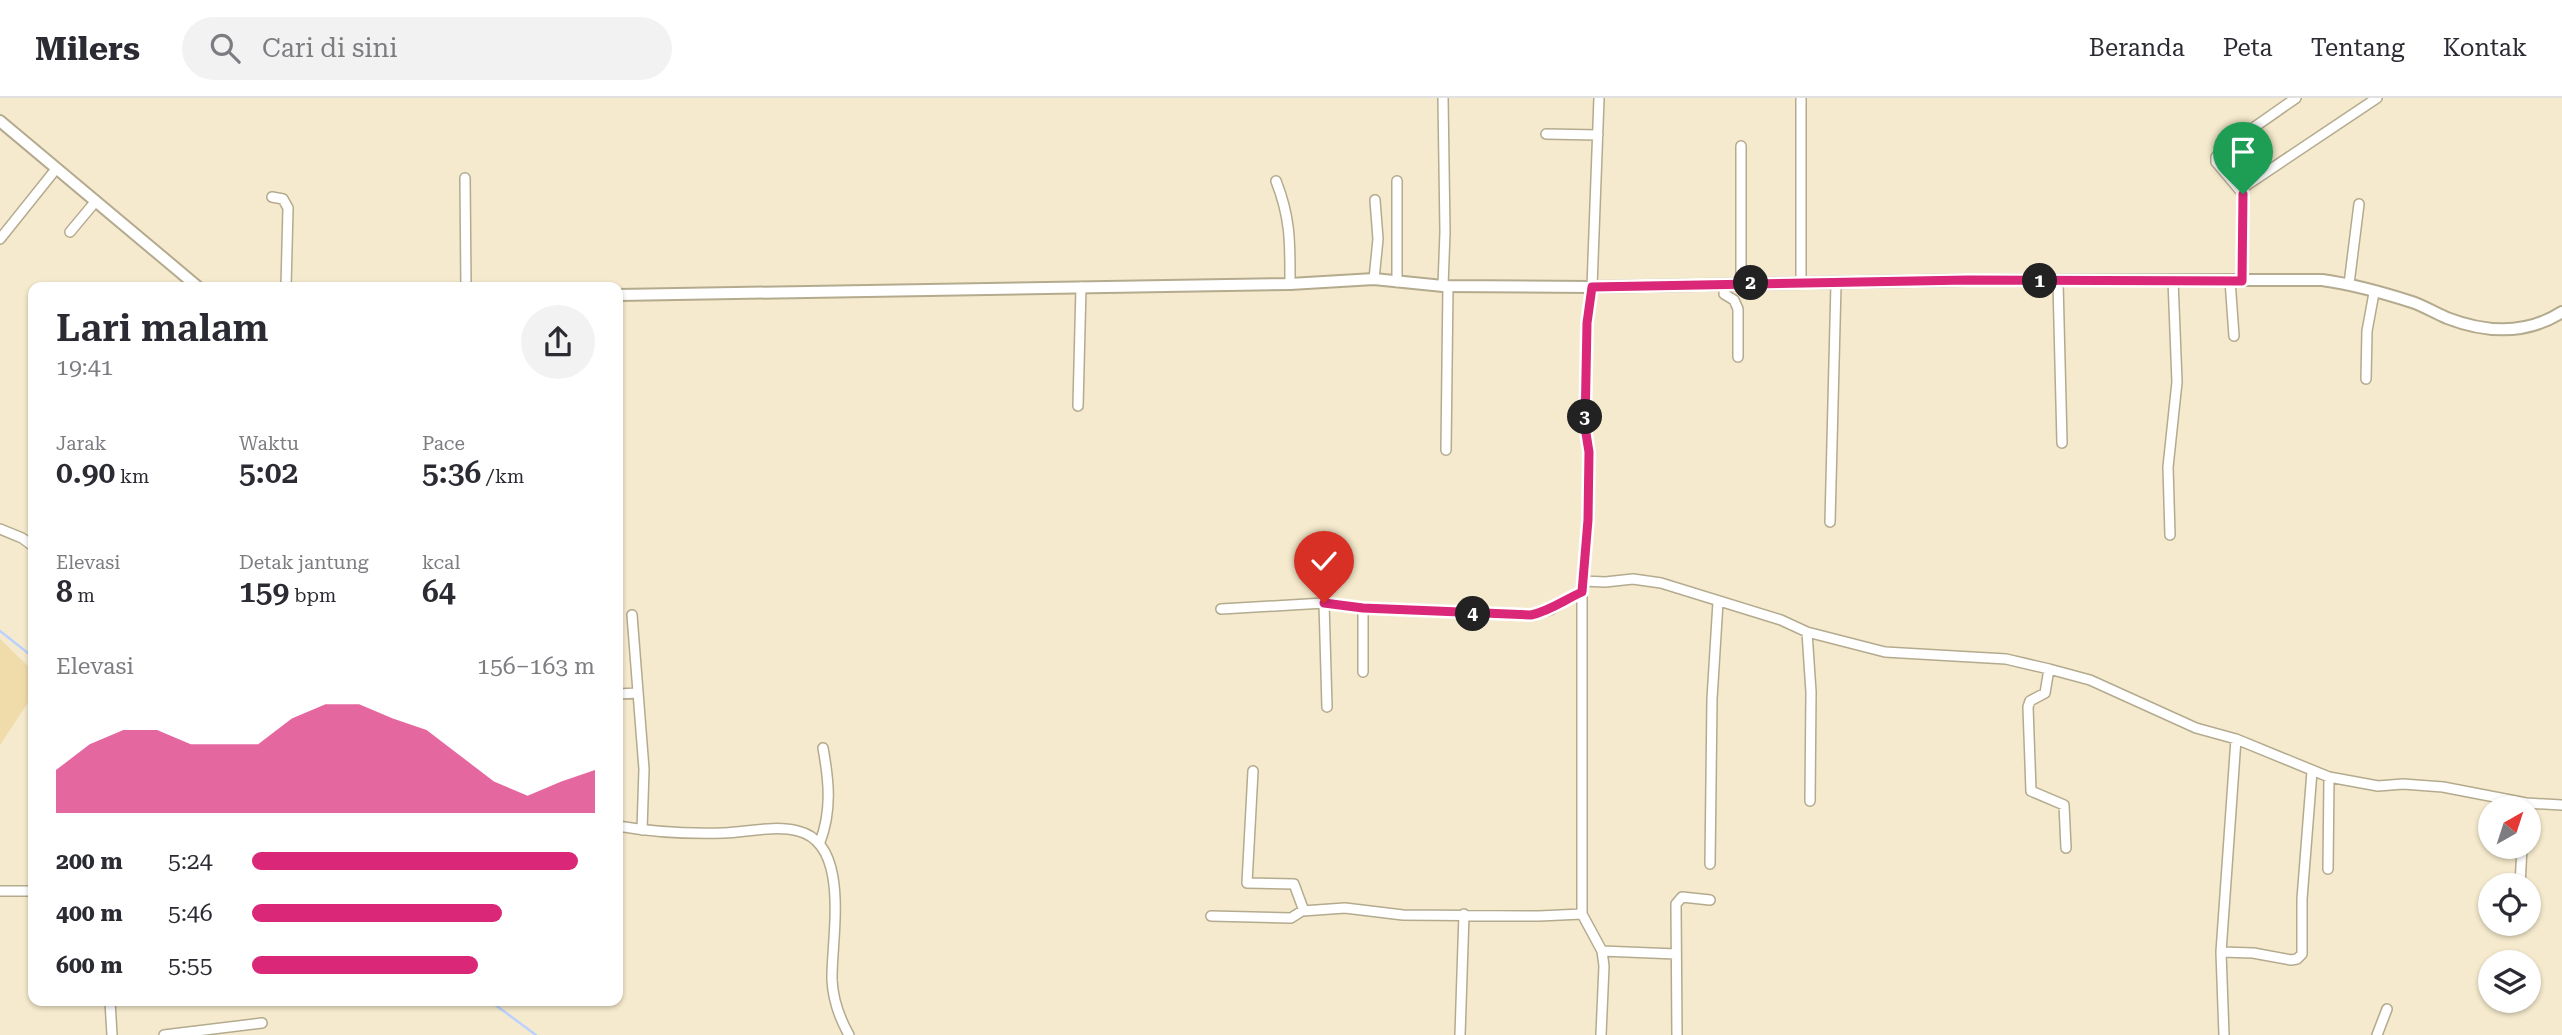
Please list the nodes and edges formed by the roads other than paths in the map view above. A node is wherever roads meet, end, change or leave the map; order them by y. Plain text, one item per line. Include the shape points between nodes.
1 (1443, 98) edge
2 (1599, 98) edge
3 (1801, 98) edge
4 (2297, 98) edge
5 (2377, 98) edge
6 (0, 121) edge
7 (1546, 134) dead end
8 (1598, 135) junction
9 (1741, 146) dead end
10 (56, 169) junction
11 (466, 178) dead end
12 (1276, 181) dead end
13 (1397, 181) dead end
14 (2241, 190) junction
15 (272, 197) dead end
16 (1375, 200) dead end
17 (94, 202) junction
18 (2359, 204) dead end
19 (70, 232) dead end
20 (0, 239) edge
21 (1374, 279) junction
22 (2173, 280) junction
23 (2230, 280) junction
24 (2242, 281) junction
25 (192, 282) edge
26 (286, 282) edge
27 (466, 282) edge
28 (1396, 282) junction
29 (2058, 282) junction
30 (1741, 283) junction
31 (1801, 283) junction
32 (1290, 284) junction
33 (1725, 284) junction
34 (1836, 284) junction
35 (2349, 284) junction
36 (1445, 286) junction
37 (1081, 287) junction
38 (1592, 287) junction
39 (2374, 293) junction
40 (623, 295) edge
41 (2562, 312) edge
42 (2234, 336) dead end
43 (1738, 357) dead end
44 (2366, 379) dead end
45 (1078, 406) dead end
46 (2063, 443) dead end
47 (1446, 450) dead end
48 (1830, 522) dead end
49 (0, 529) edge
50 (2170, 535) dead end
51 (28, 542) edge
52 (1583, 581) junction
53 (1582, 592) junction
54 (1718, 602) junction
55 (1324, 603) junction
56 (1363, 608) junction
57 (1221, 609) dead end
58 (632, 615) dead end
59 (1807, 632) junction
60 (2049, 669) junction
61 (1363, 672) dead end
62 (637, 693) junction
63 (623, 694) edge
64 (1327, 707) dead end
65 (2236, 739) junction
66 (823, 748) dead end
67 (1253, 771) dead end
68 (2312, 771) junction
69 (2329, 777) junction
70 (2482, 796) edge
71 (1810, 801) dead end
72 (2562, 805) edge
73 (2541, 806) edge
74 (623, 827) edge
75 (642, 830) junction
76 (820, 842) junction
77 (2066, 848) dead end
78 (1710, 864) dead end
79 (2328, 869) dead end
80 (0, 891) edge
81 (28, 891) edge
82 (1710, 900) dead end
83 (1304, 911) junction
84 (1464, 914) junction
85 (1582, 914) junction
86 (1211, 916) dead end
87 (1602, 951) junction
88 (2221, 952) junction
89 (1676, 954) junction
90 (110, 1006) edge
91 (2387, 1009) dead end
92 (262, 1023) dead end
93 (113, 1035) edge
94 (163, 1035) edge
95 (849, 1035) edge
96 (1460, 1035) edge
97 (1601, 1035) edge
98 (1677, 1035) edge
99 (2224, 1035) edge
100 (2377, 1035) edge

1 - 36 street
2 - 8 street
3 - 31 street
4 - 14 street via 2218,153 2216,162
5 - 14 street
6 - 10 street
7 - 8 street
8 - 38 street
9 - 30 street
10 - 17 street
10 - 20 street
11 - 27 street
12 - 32 street via 1289,224
13 - 28 street
14 - 24 street
15 - 26 street via 283,199 288,208
16 - 21 street
17 - 19 street
17 - 25 street
18 - 35 street
21 - 28 street
21 - 32 street
22 - 23 street
22 - 29 street
22 - 50 street via 2177,382 2168,467
23 - 24 street
23 - 42 street
24 - 35 street
28 - 36 street
29 - 34 street
29 - 46 street
30 - 31 street
30 - 33 street
31 - 34 street
32 - 37 street
33 - 38 street
33 - 43 street via 1724,294 1738,309
34 - 48 street
35 - 39 street
36 - 38 street
36 - 47 street
37 - 40 street
37 - 45 street
38 - 52 street via 1587,323 1589,465
39 - 41 street via 2464,324 2497,330 2537,325
39 - 44 street
49 - 51 street
52 - 53 street
52 - 54 street via 1642,580
53 - 56 street via 1531,615
53 - 85 street
54 - 59 street
54 - 78 street
55 - 56 street
55 - 57 street
55 - 64 street
56 - 61 street
58 - 62 street
59 - 60 street via 1885,652 2006,659
59 - 71 street
60 - 65 street via 2090,680 2196,728
60 - 77 street via 2045,693 2028,707 2031,791 2064,805
62 - 63 street
62 - 75 street via 644,769
65 - 68 street
65 - 88 street
66 - 76 street via 829,794
67 - 83 street via 1247,883 1294,884
68 - 69 street
68 - 88 street via 2302,954 2291,960
69 - 70 street via 2378,786 2443,787
69 - 79 street
72 - 73 street
74 - 75 street
75 - 76 street via 722,833 788,829
76 - 95 street via 830,860 833,884 834,995
80 - 81 street
82 - 89 street via 1679,899
83 - 84 street via 1345,908 1403,915
83 - 86 street via 1291,918
84 - 85 street
84 - 96 street
85 - 87 street
87 - 89 street
87 - 97 street
88 - 99 street
89 - 98 street
90 - 93 street
91 - 100 street
92 - 94 street

